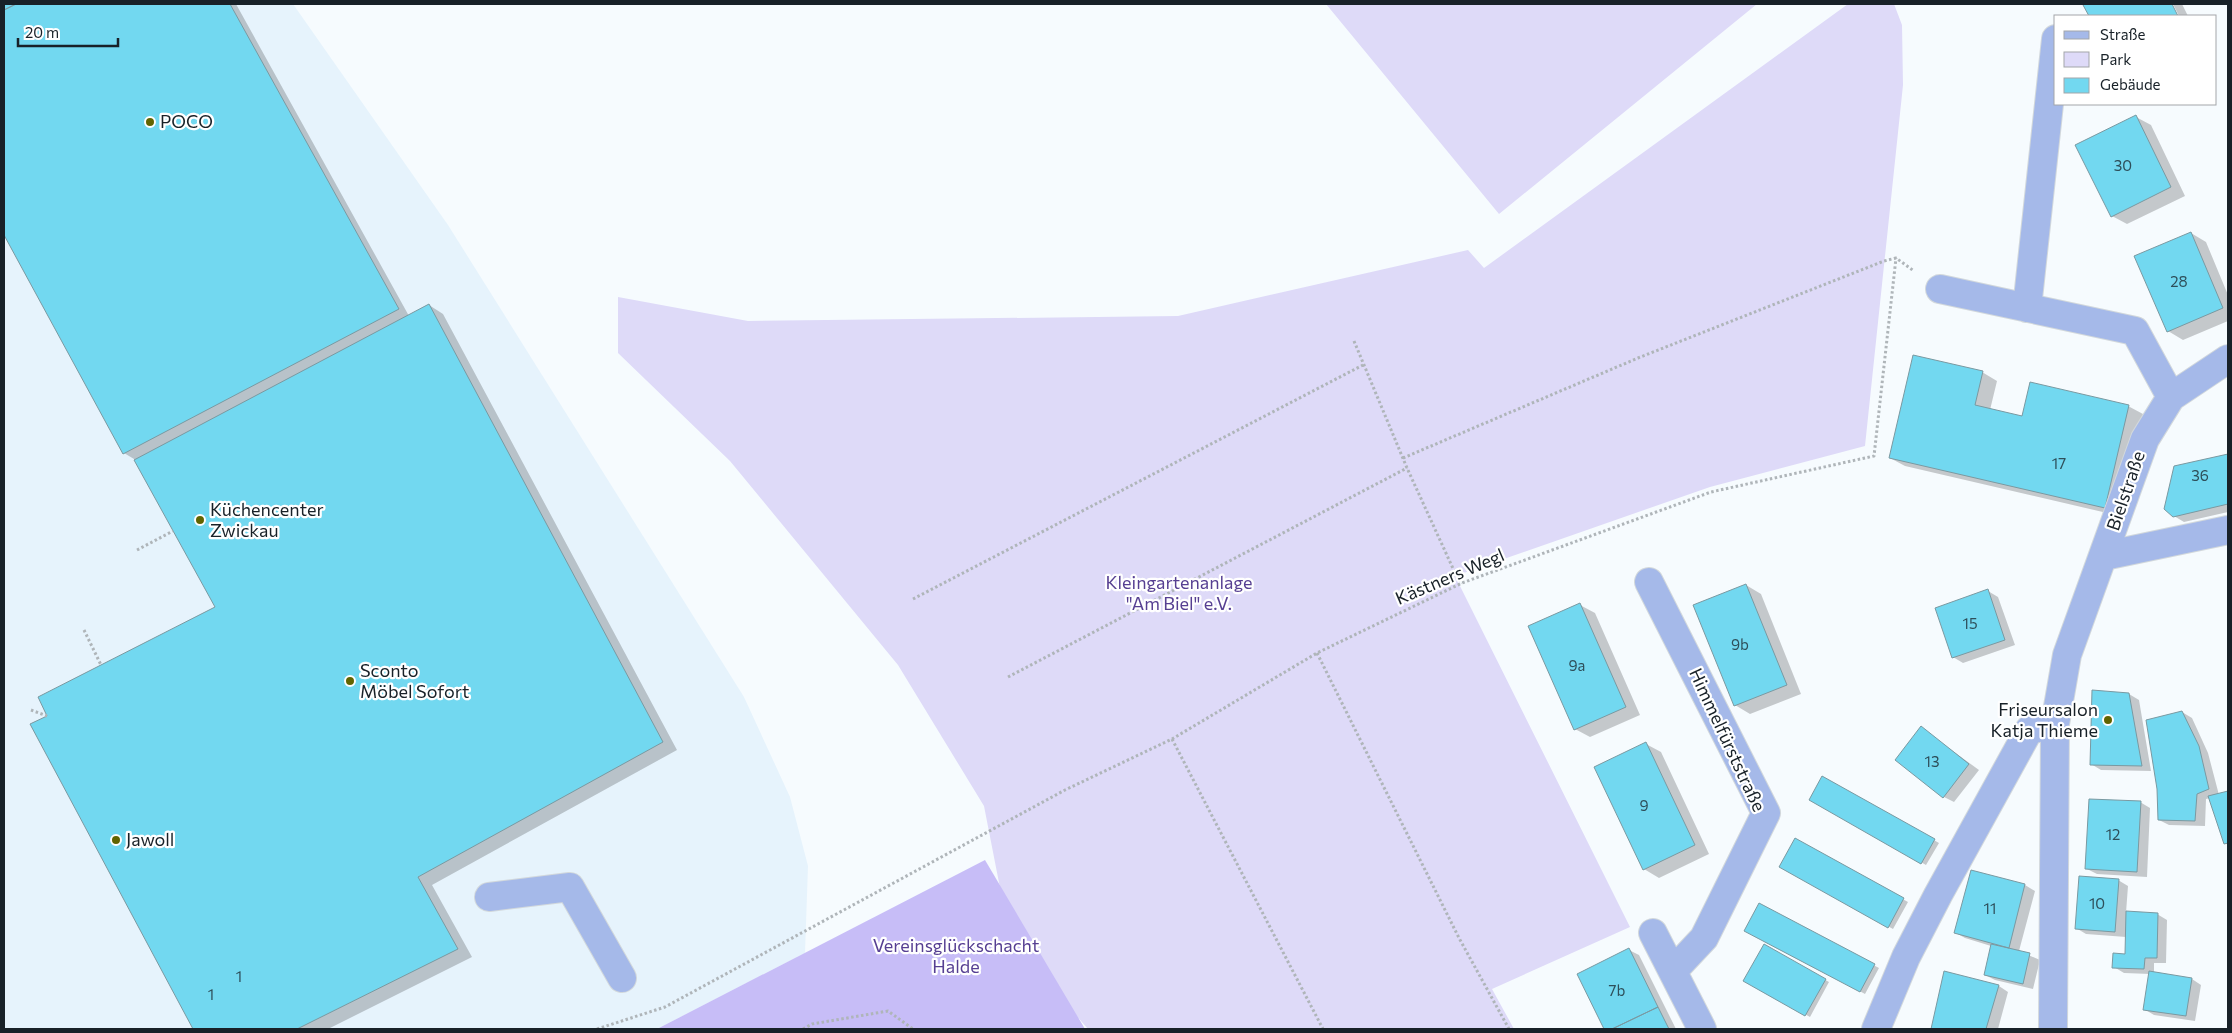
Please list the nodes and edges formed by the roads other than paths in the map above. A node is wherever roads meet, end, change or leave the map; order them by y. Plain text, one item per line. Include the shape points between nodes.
1 (2054, 58) edge
2 (1940, 289) road end
3 (2027, 308) junction
4 (2228, 358) edge
5 (2170, 397) junction
6 (2228, 530) edge
7 (2104, 556) junction
8 (1649, 582) dead end
9 (2055, 724) junction
10 (489, 897) dead end
11 (1652, 933) dead end
12 (1673, 972) junction
13 (622, 978) dead end
14 (1702, 1029) edge
15 (1876, 1029) edge
16 (2053, 1029) edge

1 - 3 street
2 - 3 street
3 - 5 street via 2135,331
4 - 5 street, Bielstraße
5 - 7 street, Bielstraße via 2145,439
6 - 7 street
7 - 9 street, Bielstraße via 2067,654
8 - 12 street, Himmelfürststraße via 1766,812 1704,938
9 - 15 street via 2029,730 1906,957
9 - 16 street
10 - 13 street via 570,887
11 - 12 street
12 - 14 street

